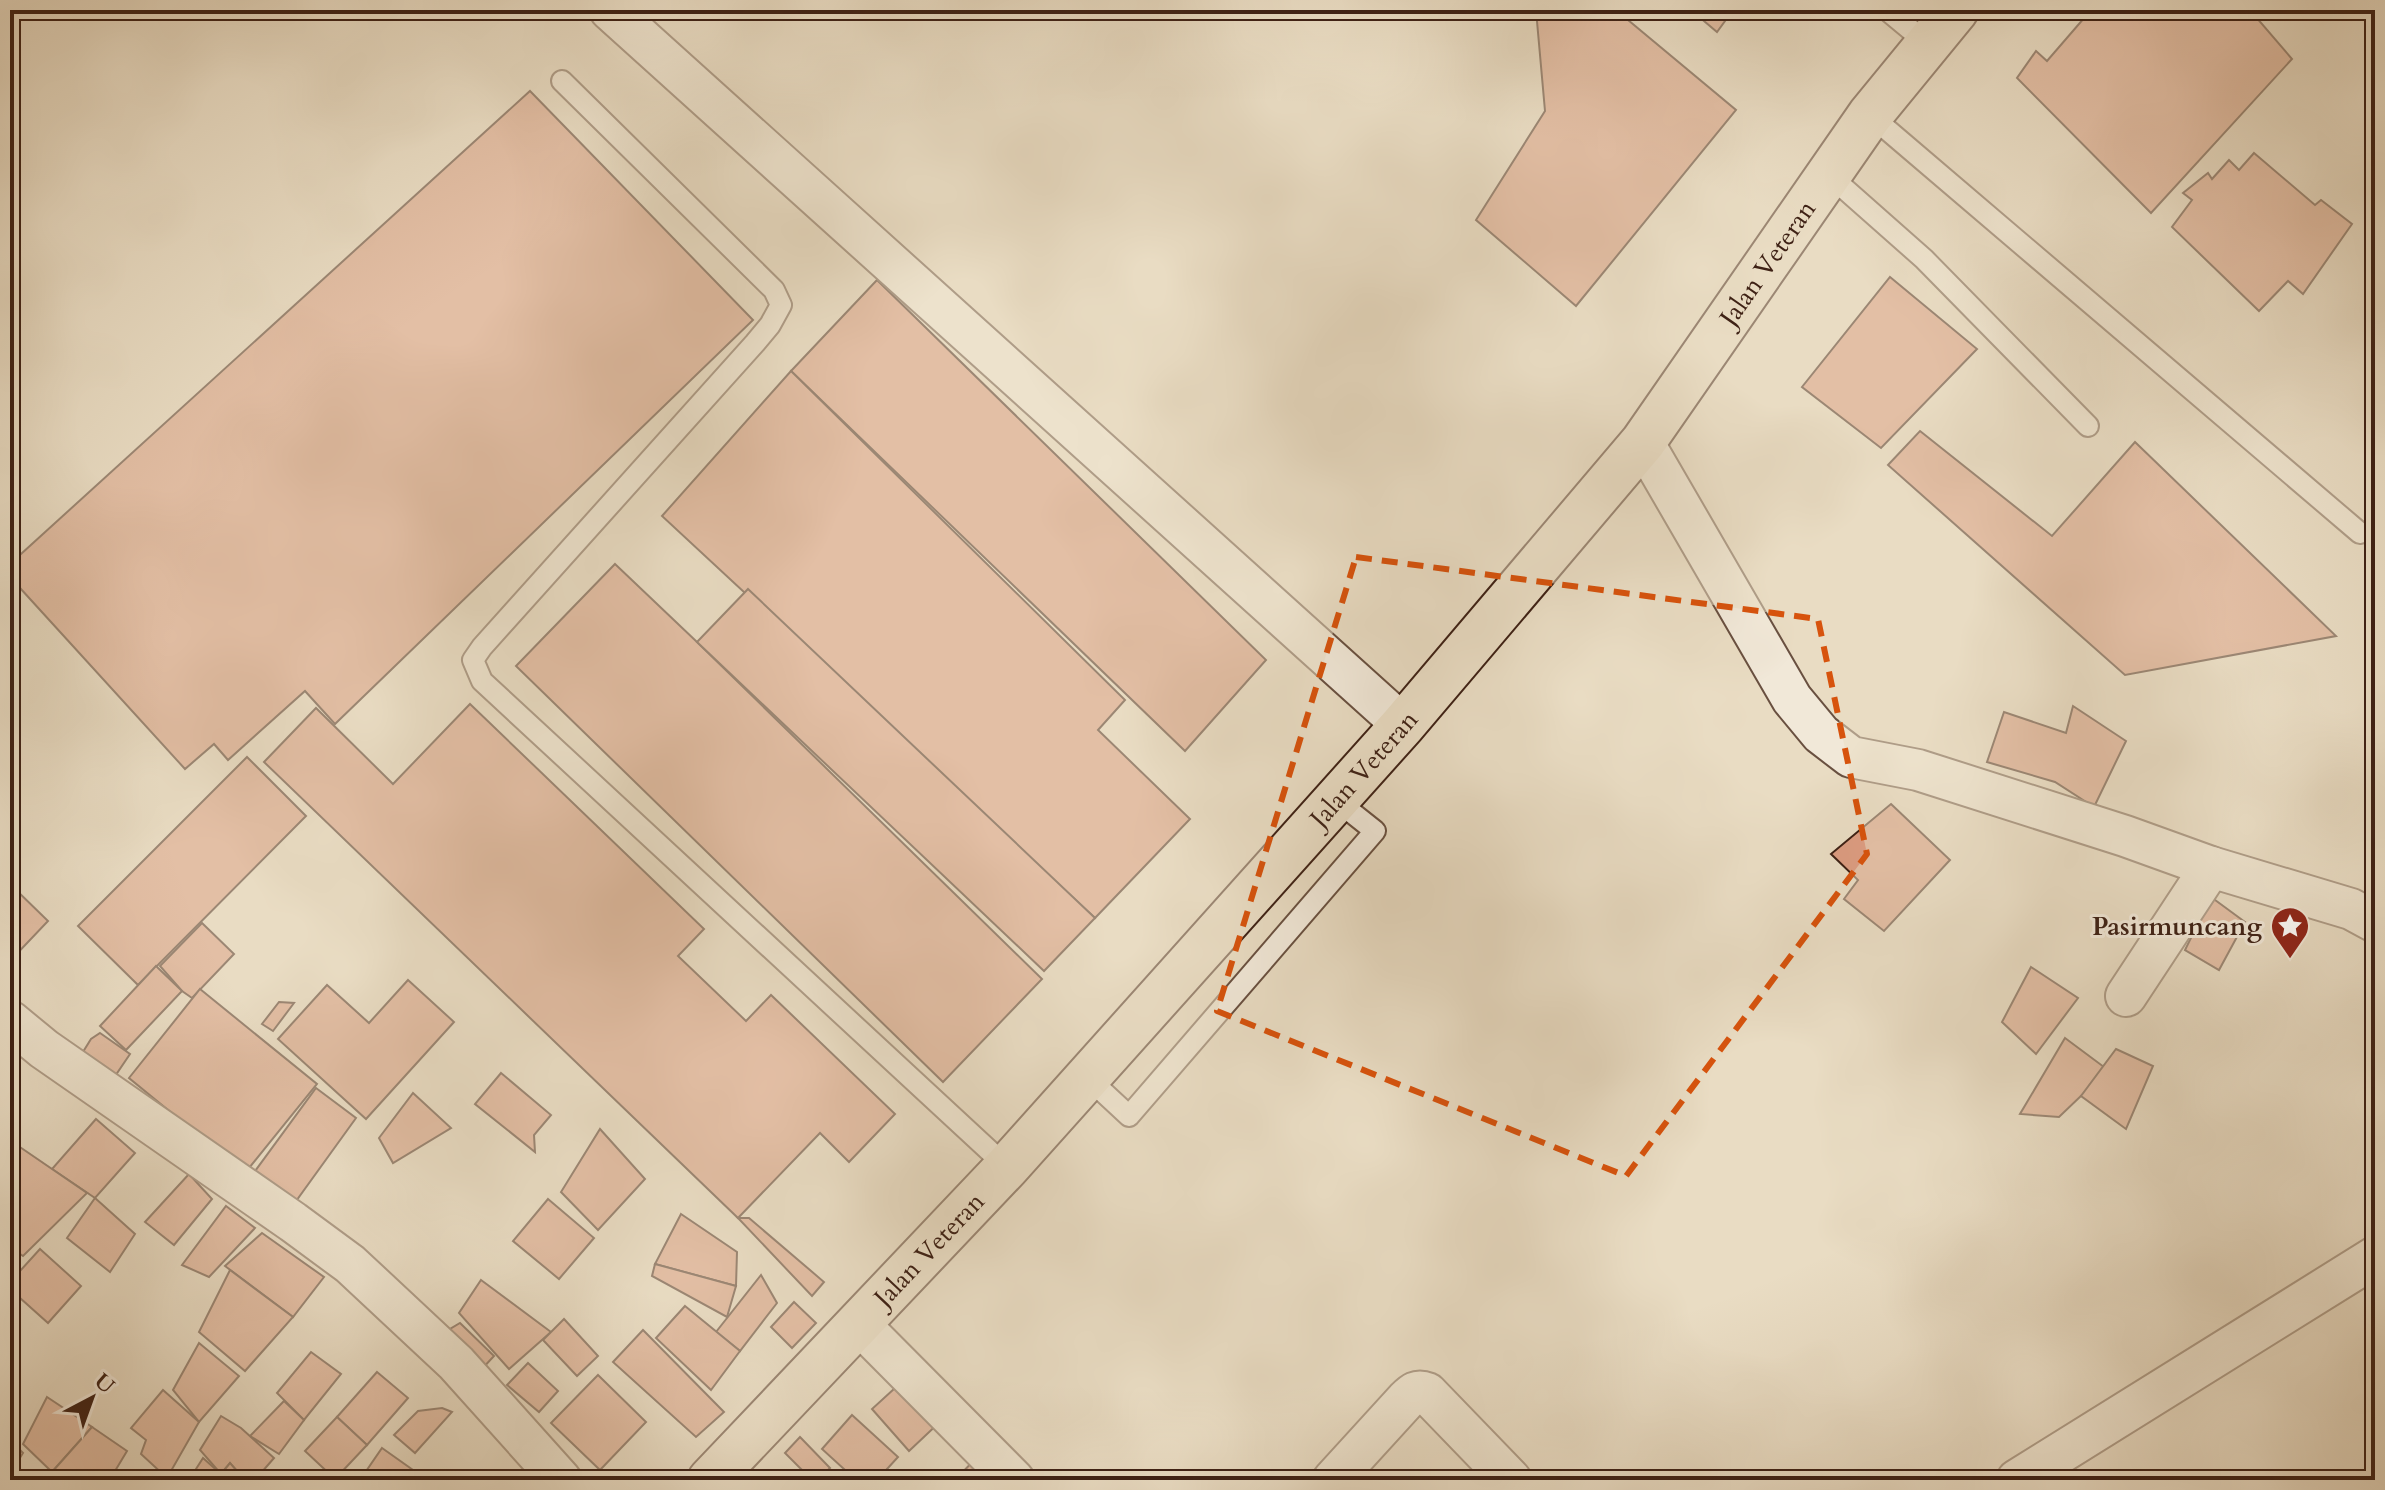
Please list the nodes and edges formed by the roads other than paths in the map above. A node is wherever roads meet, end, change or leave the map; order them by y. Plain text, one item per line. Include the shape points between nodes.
1 (610, 10) edge
2 (1887, 10) edge
3 (1956, 10) edge
4 (1928, 44) junction
5 (562, 81) dead end
6 (1870, 115) junction
7 (1829, 175) junction
8 (2088, 426) dead end
9 (1643, 442) junction
10 (2360, 533) dead end
11 (1403, 725) junction
12 (1336, 800) junction
13 (2211, 867) junction
14 (2375, 922) edge
15 (2126, 996) dead end
16 (10, 1021) edge
17 (1087, 1077) junction
18 (1007, 1167) junction
19 (2375, 1257) edge
20 (858, 1323) junction
21 (561, 1480) edge
22 (710, 1480) edge
23 (1014, 1480) edge
24 (1333, 1480) edge
25 (1511, 1480) edge
26 (2017, 1480) edge

1 - 11 street
2 - 4 lane
3 - 4 highway, Jalan Veteran
4 - 6 highway, Jalan Veteran
5 - 18 lane via 774,290 781,305 755,343 473,660 482,681
6 - 7 highway, Jalan Veteran
6 - 10 lane
7 - 8 lane via 1924,259
7 - 9 highway, Jalan Veteran
9 - 11 highway, Jalan Veteran
9 - 13 street via 1792,699 1821,734 1851,757 1918,770
11 - 12 highway, Jalan Veteran
12 - 17 highway, Jalan Veteran
12 - 17 lane via 1375,831 1129,1116
13 - 14 street via 2351,909
13 - 15 street
16 - 21 street via 350,1264 456,1363
17 - 18 highway, Jalan Veteran
18 - 20 highway, Jalan Veteran
19 - 26 street
20 - 22 highway, Jalan Veteran
20 - 23 street
24 - 25 street via 1421,1390

